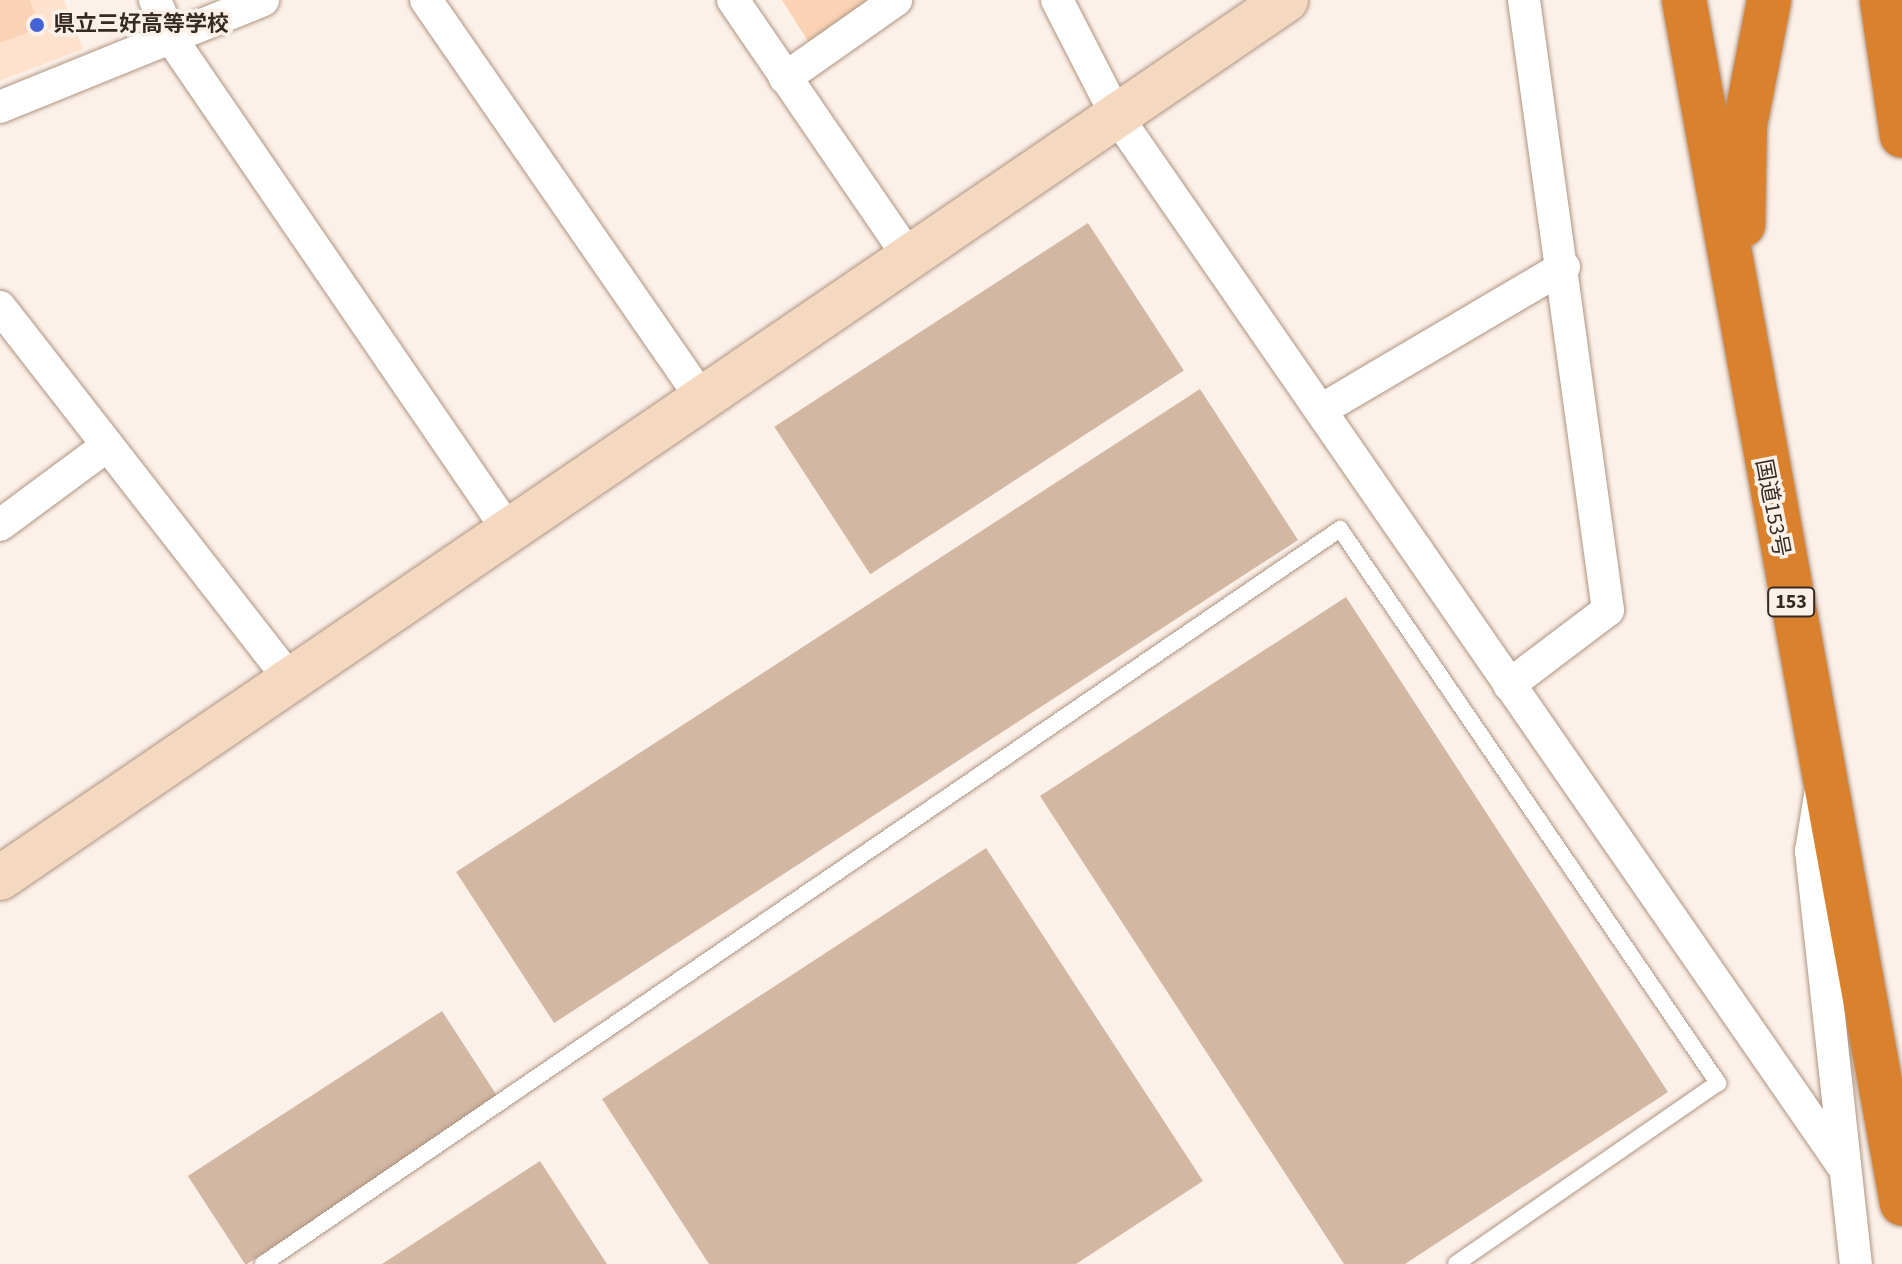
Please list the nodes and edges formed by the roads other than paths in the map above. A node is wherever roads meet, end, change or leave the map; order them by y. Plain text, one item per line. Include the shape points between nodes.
1 (155, 0) edge
2 (263, 0) edge
3 (426, 0) edge
4 (733, 0) edge
5 (896, 0) edge
6 (1057, 0) edge
7 (1286, 0) edge
8 (1524, 0) edge
9 (1684, 0) edge
10 (1769, 0) edge
11 (1882, 0) edge
12 (171, 38) junction
13 (785, 78) junction
14 (0, 107) edge
15 (1116, 115) junction
16 (1902, 136) edge
17 (907, 254) junction
18 (1564, 267) junction
19 (0, 307) edge
20 (700, 396) junction
21 (1321, 410) junction
22 (108, 445) junction
23 (1764, 466) junction
24 (0, 525) edge
25 (508, 530) junction
26 (289, 678) junction
27 (1509, 685) junction
28 (1824, 772) junction
29 (0, 878) edge
30 (1843, 1166) junction
31 (1902, 1203) edge
32 (263, 1264) edge
33 (1456, 1264) edge
34 (1856, 1264) edge

1 - 12 street
2 - 12 street
3 - 20 street
4 - 13 street
5 - 13 street
6 - 15 street
7 - 15 street
8 - 18 street
9 - 23 highway, 国道153号 / 153
10 - 23 highway, 153 via 1745,125 1742,215
11 - 16 highway
12 - 14 street
12 - 25 street
13 - 17 street
15 - 17 street
15 - 21 street
17 - 20 street
18 - 21 street
18 - 27 street via 1608,610
19 - 22 street
20 - 25 street
21 - 27 street
22 - 24 street
22 - 26 street
23 - 28 highway, 国道153号 / 153
25 - 26 street
26 - 29 street
27 - 30 street
28 - 30 street via 1811,851
28 - 31 highway, 国道153号 / 153
30 - 34 street
32 - 33 lane via 1340,529 1718,1083

